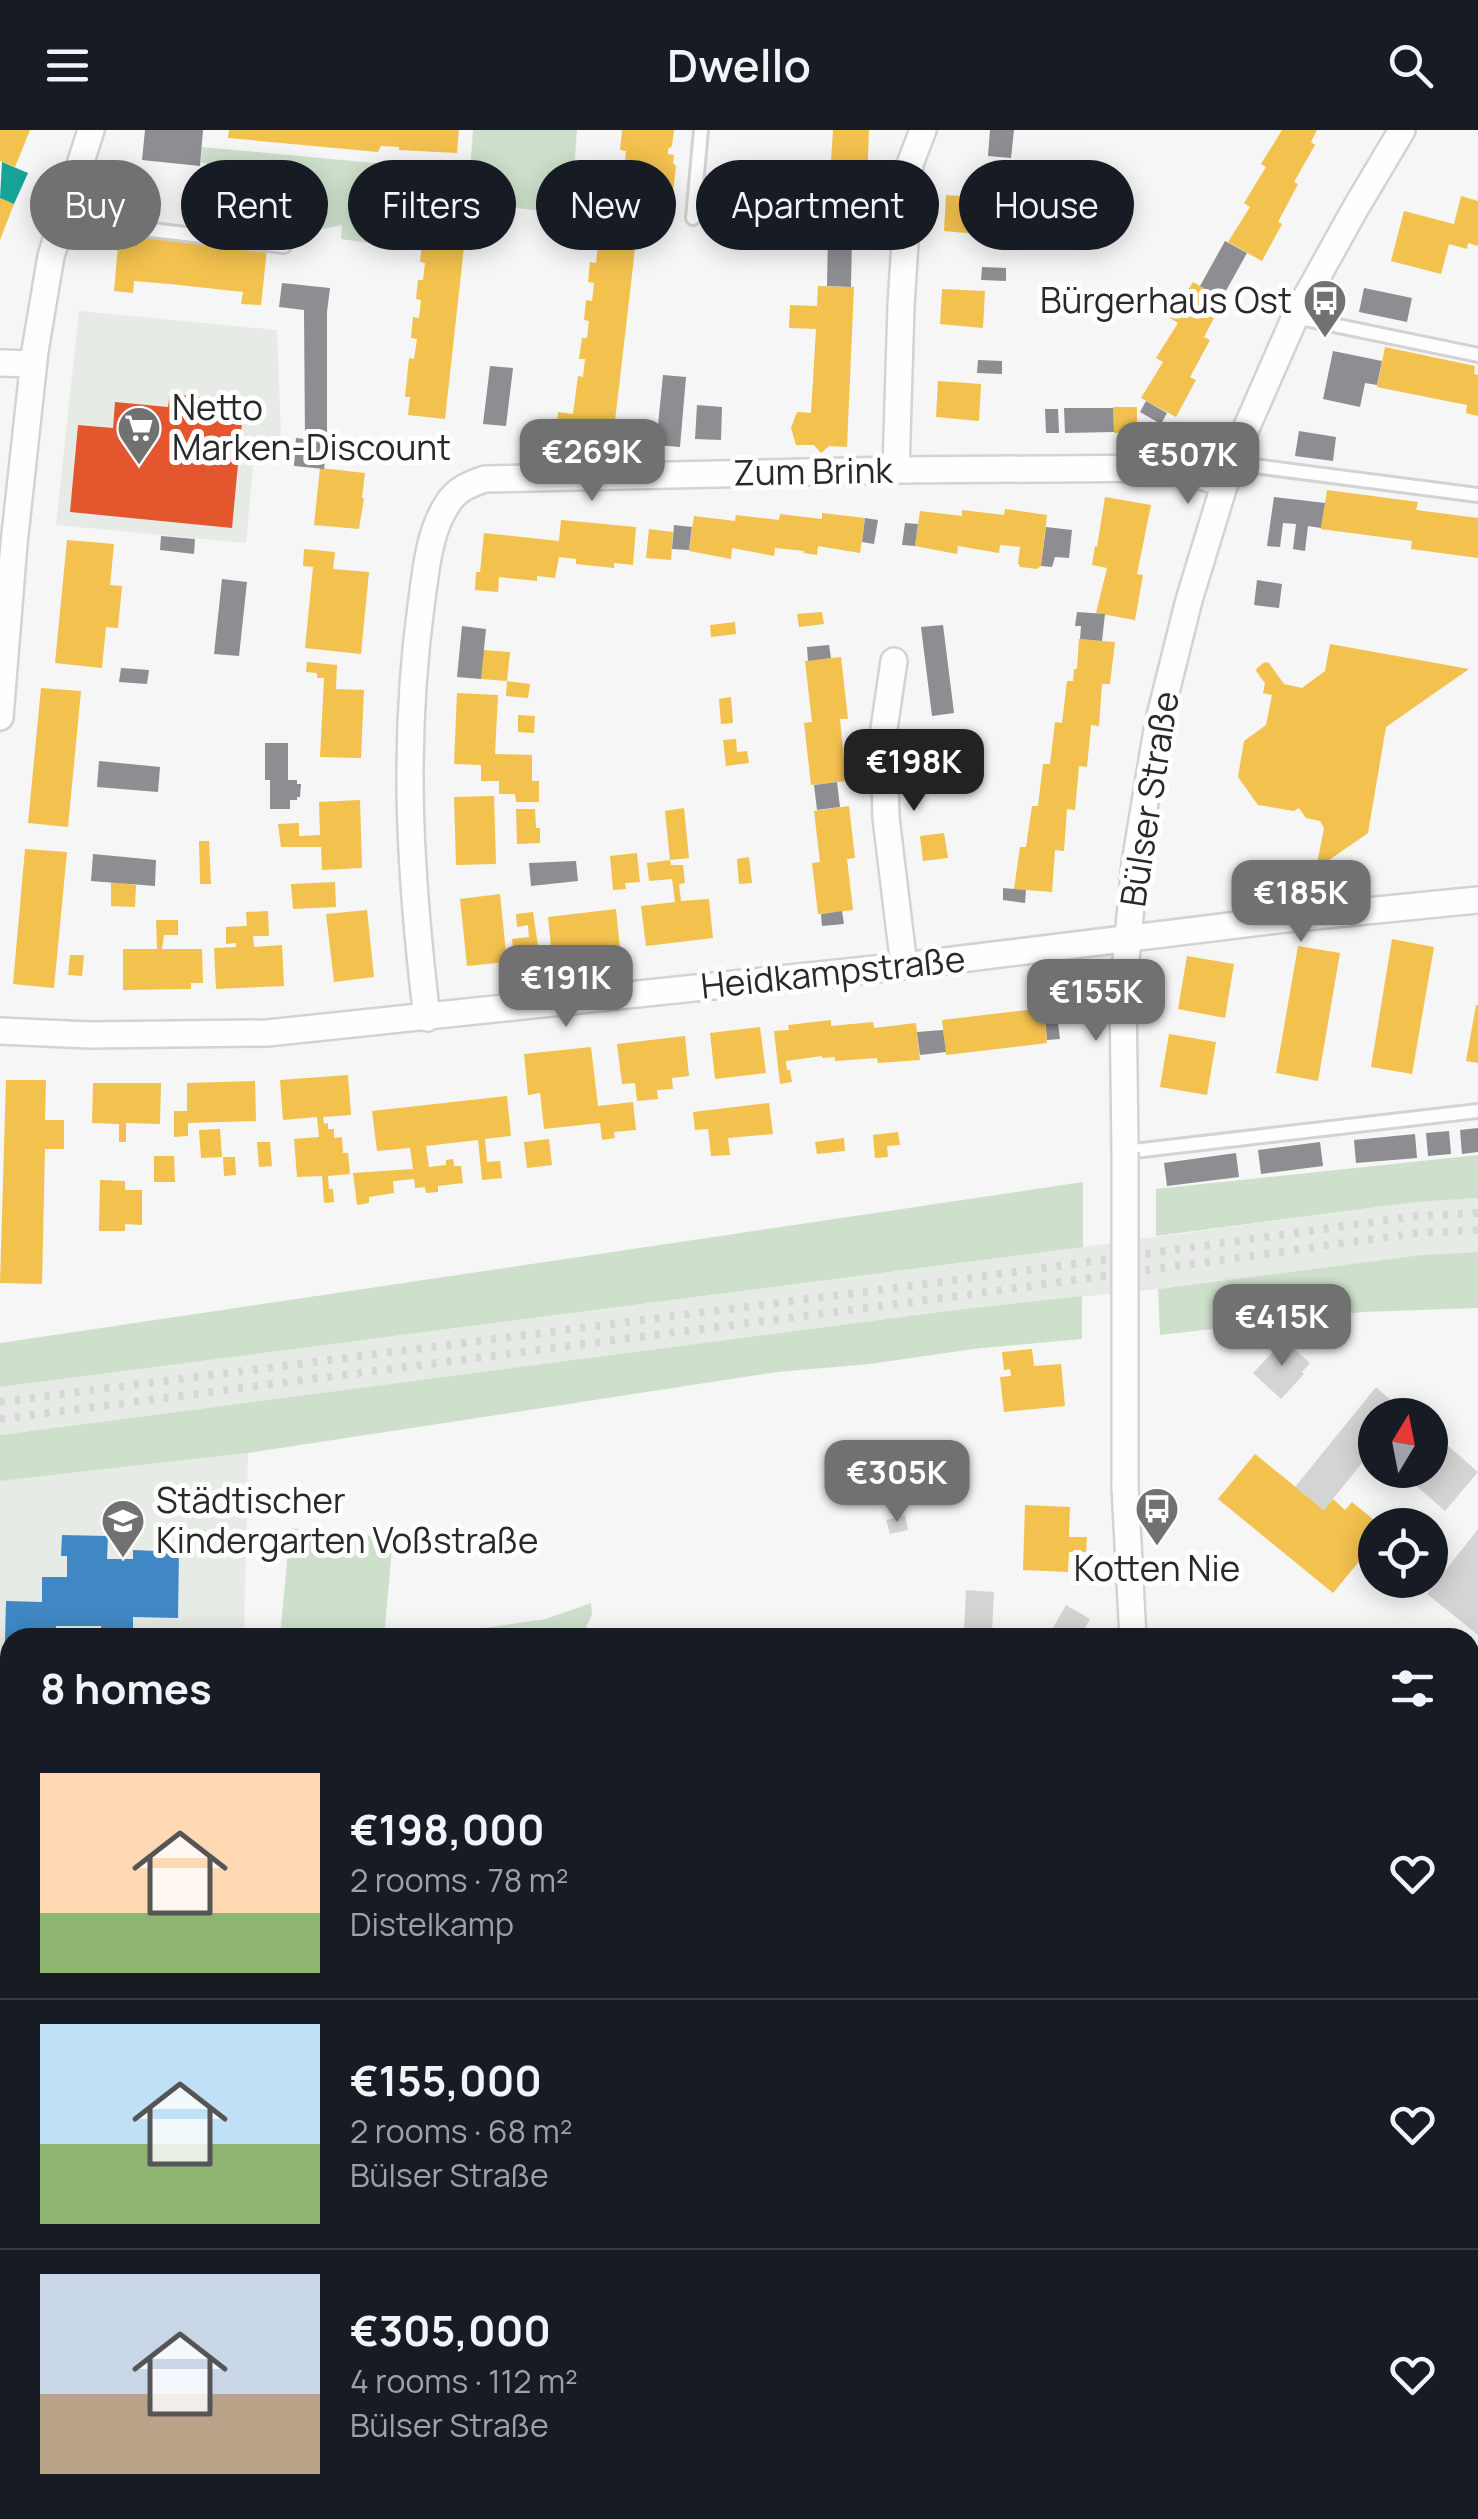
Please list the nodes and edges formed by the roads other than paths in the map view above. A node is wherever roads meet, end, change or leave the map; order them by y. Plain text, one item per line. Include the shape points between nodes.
1 (91, 130) edge
2 (701, 130) edge
3 (923, 130) edge
4 (1402, 130) edge
5 (81, 160) edge
6 (693, 218) dead end
7 (53, 250) edge
8 (1295, 316) junction
9 (1478, 355) edge
10 (0, 363) edge
11 (33, 364) junction
12 (896, 470) junction
13 (1228, 473) junction
14 (1478, 495) edge
15 (5, 587) edge
16 (894, 661) dead end
17 (0, 717) edge
18 (1478, 900) edge
19 (1128, 938) junction
20 (904, 966) junction
21 (427, 1018) junction
22 (0, 1030) edge
23 (1478, 1111) edge
24 (1124, 1152) junction
25 (1132, 1628) edge

1 - 5 street
2 - 6 lane
3 - 12 street via 910,164
4 - 8 street, Bülser Straße
7 - 11 street
8 - 9 lane
8 - 13 street, Bülser Straße
10 - 11 street
11 - 15 street
12 - 13 street, Zum Brink
12 - 21 street, Zum Brink via 486,479 457,492 428,553 410,716 414,912
13 - 14 lane
13 - 19 street, Bülser Straße via 1158,724
15 - 17 street
16 - 20 street via 884,729 886,818
18 - 19 street, Heidkampstraße
19 - 20 street, Heidkampstraße
19 - 24 street, Bülser Straße
20 - 21 street, Heidkampstraße
21 - 22 street, Heidkampstraße via 267,1033
23 - 24 lane
24 - 25 street, Bülser Straße, bridge

